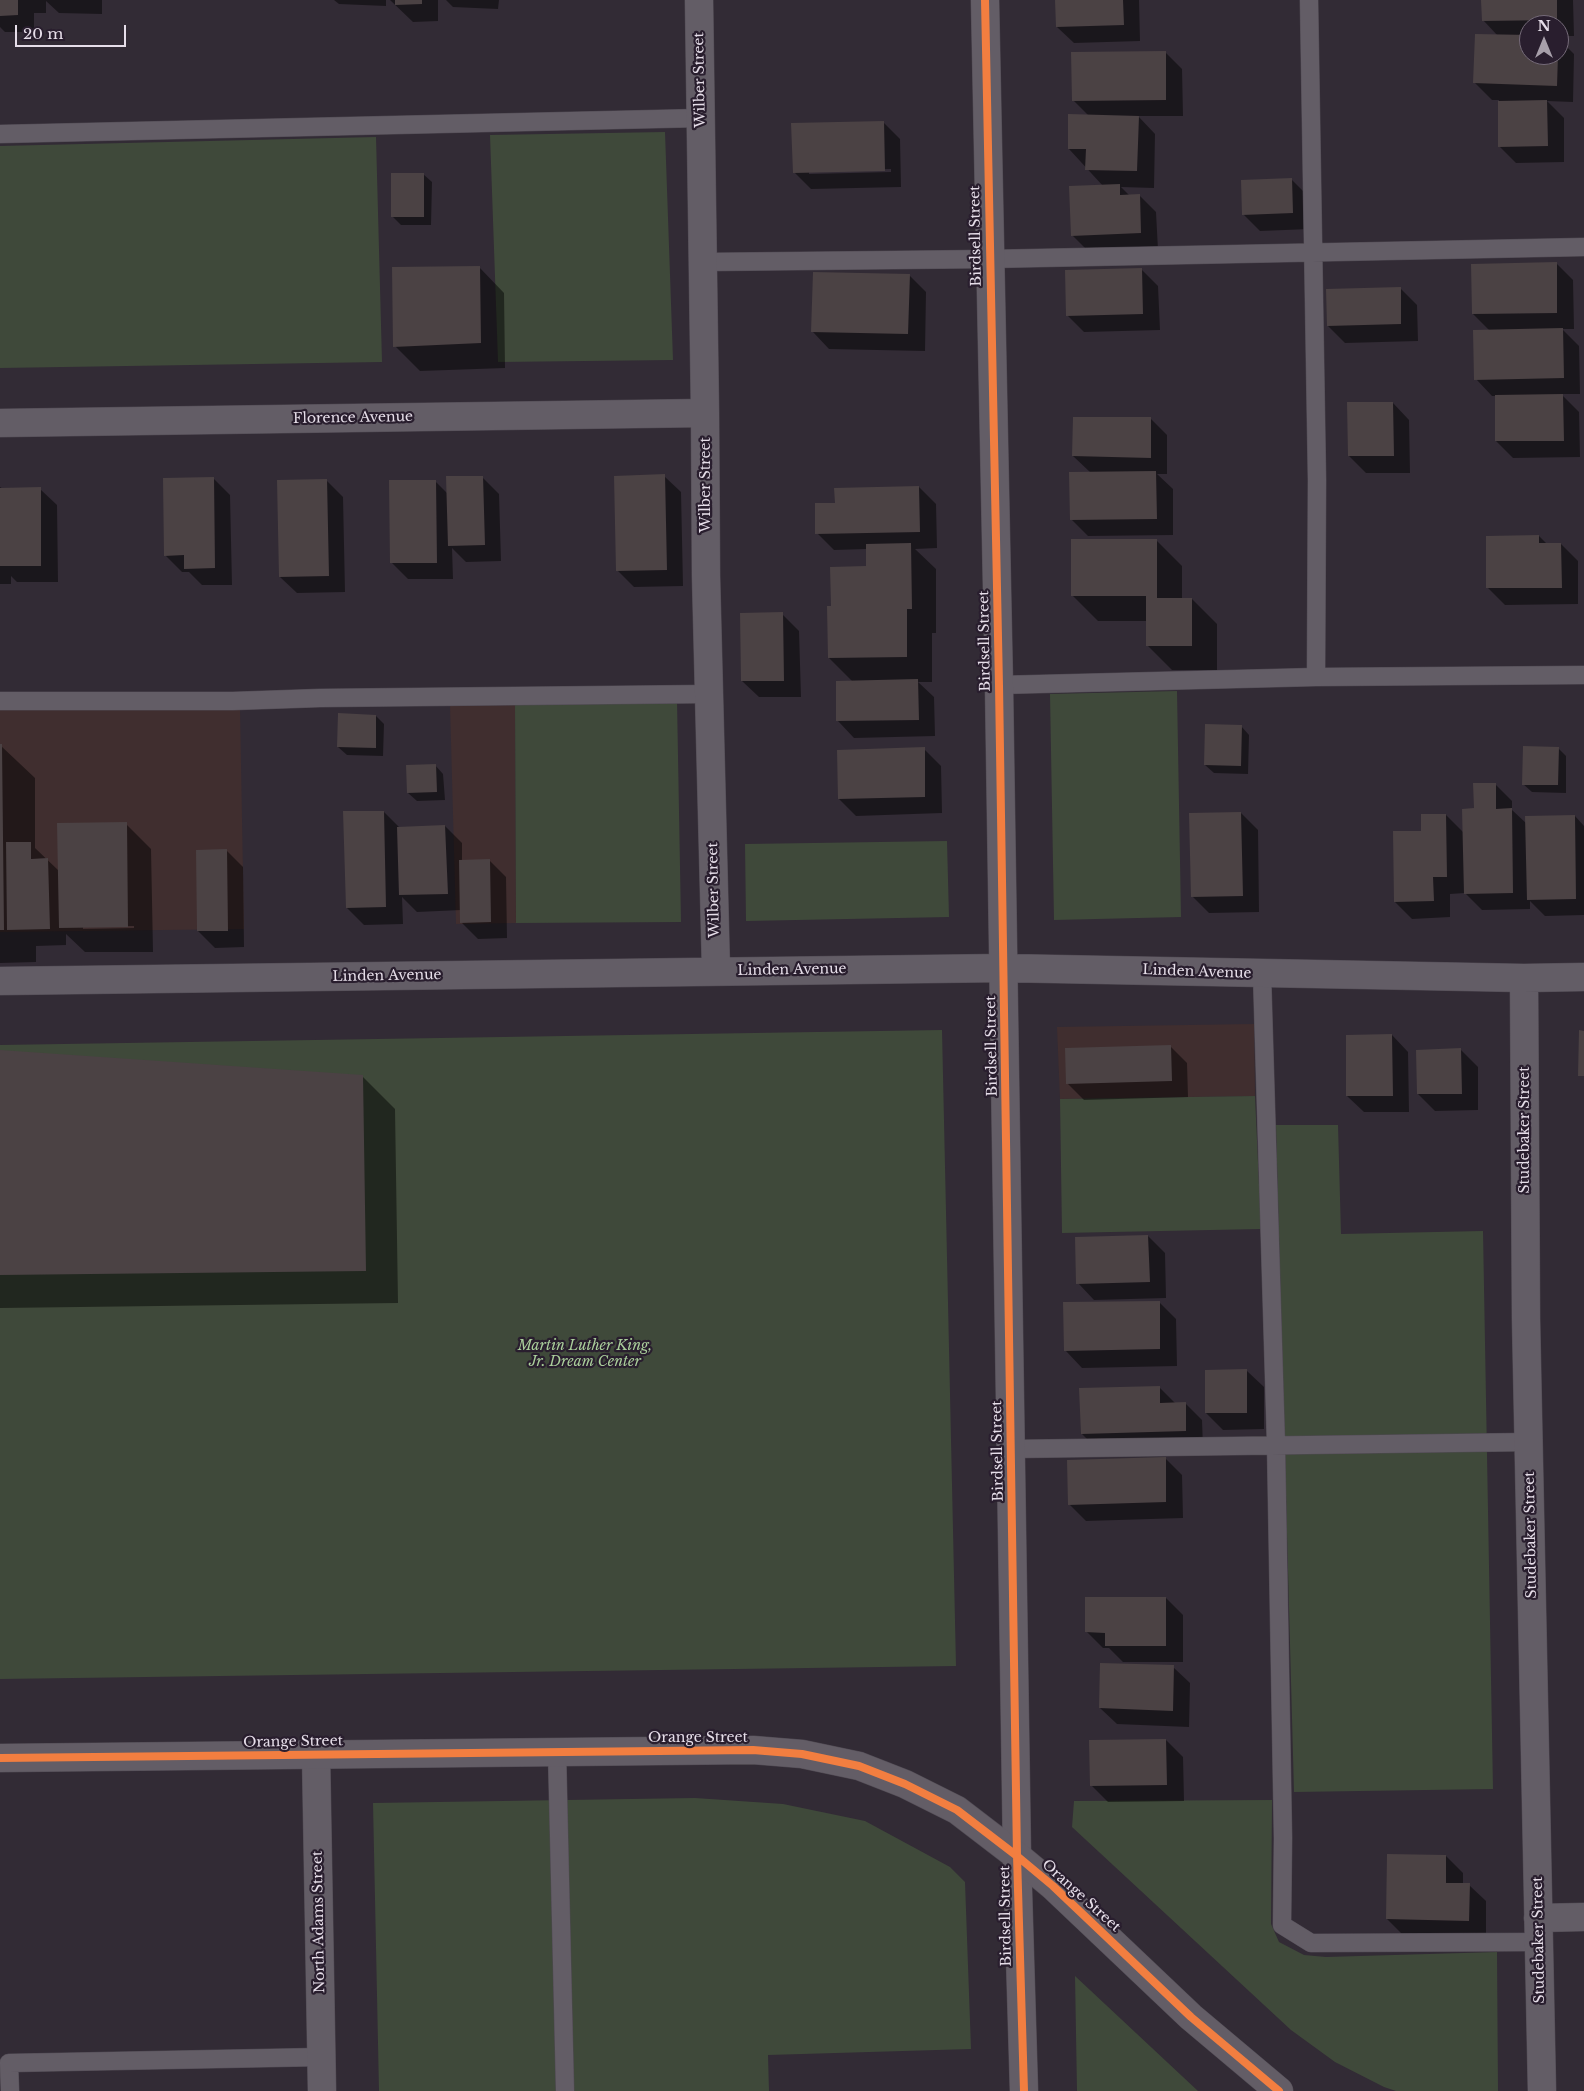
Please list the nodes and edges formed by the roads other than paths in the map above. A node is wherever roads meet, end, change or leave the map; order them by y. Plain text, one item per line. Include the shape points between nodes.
1 (699, 0) edge
2 (985, 0) edge
3 (1309, 0) edge
4 (701, 118) junction
5 (0, 134) edge
6 (1584, 247) edge
7 (1313, 252) junction
8 (989, 259) junction
9 (704, 262) junction
10 (705, 413) junction
11 (0, 423) edge
12 (1584, 675) edge
13 (1316, 677) junction
14 (999, 686) junction
15 (709, 694) junction
16 (0, 701) edge
17 (1003, 968) junction
18 (716, 970) junction
19 (1262, 974) junction
20 (1584, 977) edge
21 (1524, 978) junction
22 (0, 982) edge
23 (1530, 1442) junction
24 (1276, 1444) junction
25 (1011, 1449) junction
26 (557, 1751) junction
27 (316, 1754) junction
28 (0, 1758) edge
29 (1017, 1856) junction
30 (1584, 1917) edge
31 (1539, 1930) junction
32 (321, 2058) junction
33 (10, 2091) edge
34 (322, 2091) edge
35 (565, 2091) edge
36 (1024, 2091) edge
37 (1279, 2091) edge
38 (1542, 2091) edge

1 - 4 street, Wilber Street
2 - 8 street, Birdsell Street
3 - 7 lane
4 - 5 lane
4 - 9 street, Wilber Street
6 - 7 lane
7 - 8 lane
7 - 13 lane
8 - 9 lane
8 - 14 street, Birdsell Street
9 - 10 street, Wilber Street
10 - 11 street, Florence Avenue
10 - 15 street, Wilber Street
12 - 13 lane
13 - 14 lane
14 - 17 street, Birdsell Street
15 - 16 lane
15 - 18 street, Wilber Street
17 - 18 street, Linden Avenue
17 - 19 street, Linden Avenue
17 - 25 street, Birdsell Street
18 - 22 street, Linden Avenue
19 - 21 street, Linden Avenue
19 - 24 lane
20 - 21 street, Linden Avenue
21 - 23 street, Studebaker Street
23 - 24 lane
23 - 31 street, Studebaker Street
24 - 25 lane
24 - 31 lane via 1282,1925 1311,1944
25 - 29 street, Birdsell Street
26 - 27 street, Orange Street
26 - 29 street, Orange Street via 753,1750 802,1754 859,1766 957,1810
26 - 35 lane
27 - 28 street, Orange Street
27 - 32 street, North Adams Street
29 - 36 street, Birdsell Street
29 - 37 street, Orange Street via 1191,2016
30 - 31 street
31 - 38 street, Studebaker Street
32 - 33 lane via 9,2063
32 - 34 street, North Adams Street

